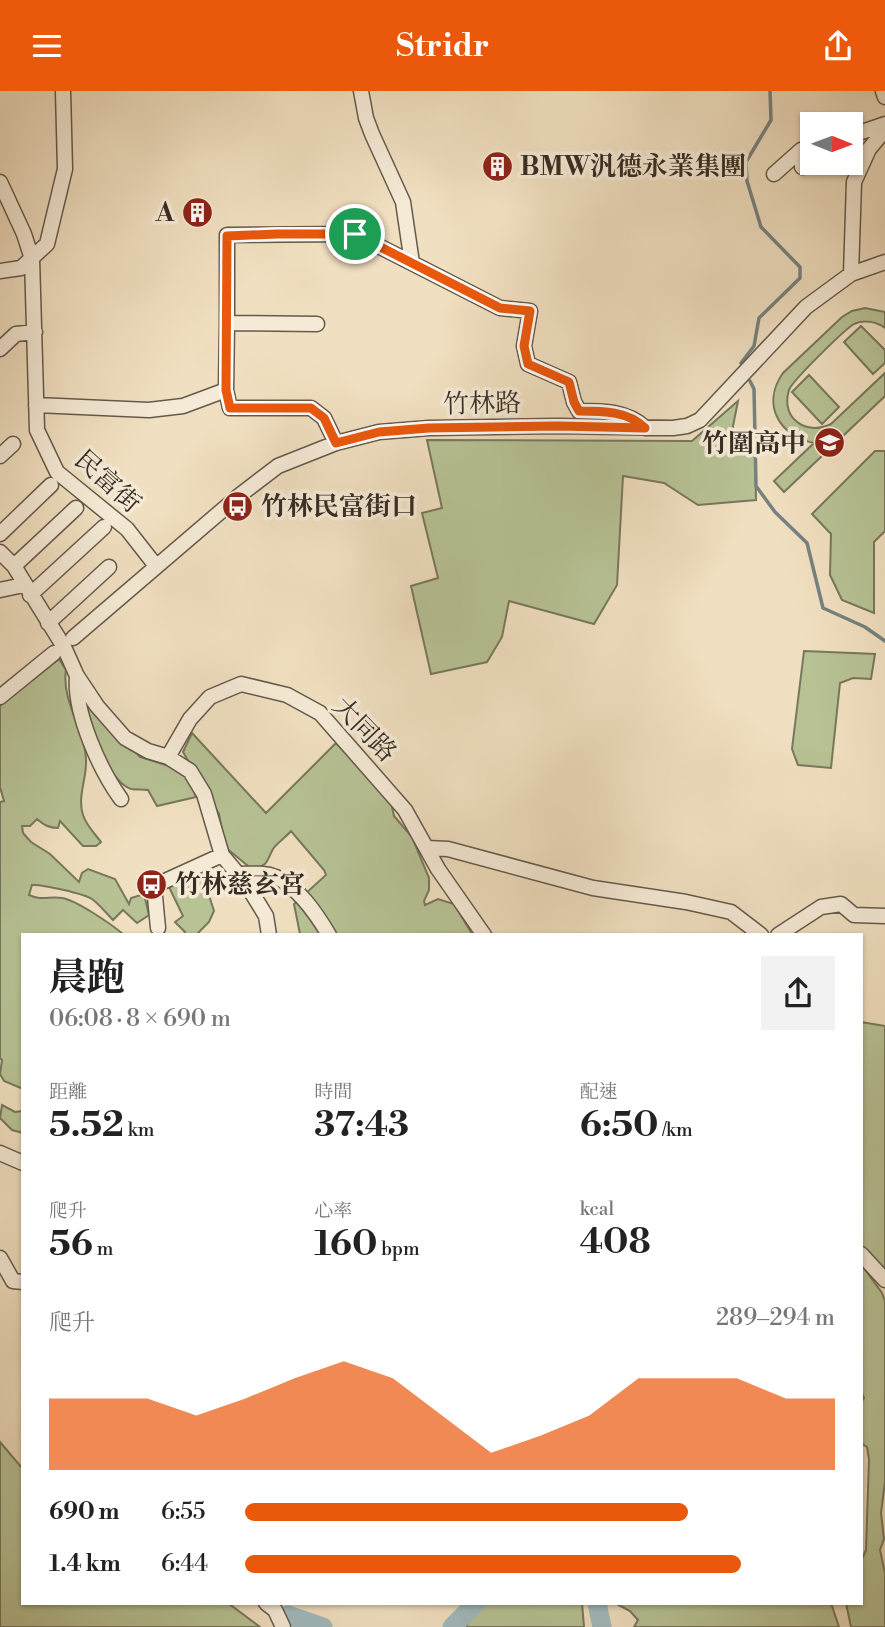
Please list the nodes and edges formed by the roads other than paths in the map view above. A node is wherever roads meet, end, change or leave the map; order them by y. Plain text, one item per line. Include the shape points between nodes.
1 (63, 91) edge
2 (361, 91) edge
3 (883, 91) edge
4 (885, 97) edge
5 (885, 124) edge
6 (885, 130) edge
7 (863, 132) edge
8 (800, 151) edge
9 (774, 174) dead end
10 (0, 182) edge
11 (32, 259) junction
12 (885, 262) edge
13 (412, 263) junction
14 (0, 271) edge
15 (851, 274) junction
16 (227, 323) junction
17 (317, 324) dead end
18 (35, 332) junction
19 (0, 349) edge
20 (226, 390) junction
21 (36, 405) junction
22 (645, 428) junction
23 (336, 443) junction
24 (13, 444) dead end
25 (0, 456) edge
26 (51, 485) dead end
27 (76, 508) dead end
28 (104, 527) dead end
29 (0, 534) edge
30 (0, 552) edge
31 (8, 565) edge
32 (156, 566) junction
33 (110, 567) dead end
34 (0, 590) edge
35 (27, 590) junction
36 (48, 623) junction
37 (75, 634) dead end
38 (50, 655) dead end
39 (77, 675) junction
40 (0, 697) edge
41 (168, 757) junction
42 (121, 799) dead end
43 (427, 848) junction
44 (222, 855) junction
45 (237, 874) junction
46 (885, 916) edge
47 (158, 928) dead end
48 (269, 933) edge
49 (328, 933) edge
50 (483, 933) edge
51 (758, 933) edge
52 (781, 933) edge
53 (0, 1153) edge
54 (21, 1162) edge
55 (863, 1256) edge
56 (0, 1258) edge
57 (885, 1280) edge
58 (21, 1282) edge
59 (268, 1605) edge
60 (283, 1627) edge

1 - 11 street via 64,209 47,244
2 - 13 street via 372,134 403,202
3 - 4 street
5 - 7 street
6 - 15 street via 869,149 854,182
8 - 9 street
10 - 11 street, 民富街
11 - 14 street via 21,268
11 - 18 street, 民富街
12 - 15 street, 竹林路
13 - 16 street via 355,234 227,236
13 - 22 street via 500,308 530,311 524,346 528,364 569,382 579,411 623,414
15 - 22 street, 竹林路 via 806,307 700,419 687,426
16 - 17 street
16 - 20 street
18 - 19 street via 16,334
18 - 21 street, 民富街
20 - 21 street via 183,406 149,410
20 - 23 street via 230,408 311,408 324,418
21 - 32 street, 民富街 via 37,430 57,472 127,529
22 - 23 street, 竹林路 via 429,428 379,432
23 - 32 street, 竹林路 via 278,466
24 - 25 street
26 - 29 street
27 - 31 street
28 - 35 street
30 - 31 street
31 - 35 street
32 - 37 street, 竹林路
33 - 36 street
34 - 35 street
35 - 36 street
36 - 39 street
38 - 40 street
39 - 41 street via 125,738
39 - 42 street via 79,703 89,735
41 - 43 street, 大同路 via 190,719 210,697 241,684 287,695 320,713 378,776
41 - 44 street via 190,771 204,794
43 - 50 street, 大同路
43 - 51 street via 448,849 593,888 731,912
44 - 45 street
44 - 47 street via 154,886
45 - 48 street via 266,916
45 - 49 street via 276,877 298,893
46 - 52 street via 853,915 841,904 821,907
53 - 54 street
55 - 57 street
56 - 58 street via 13,1281
59 - 60 street

